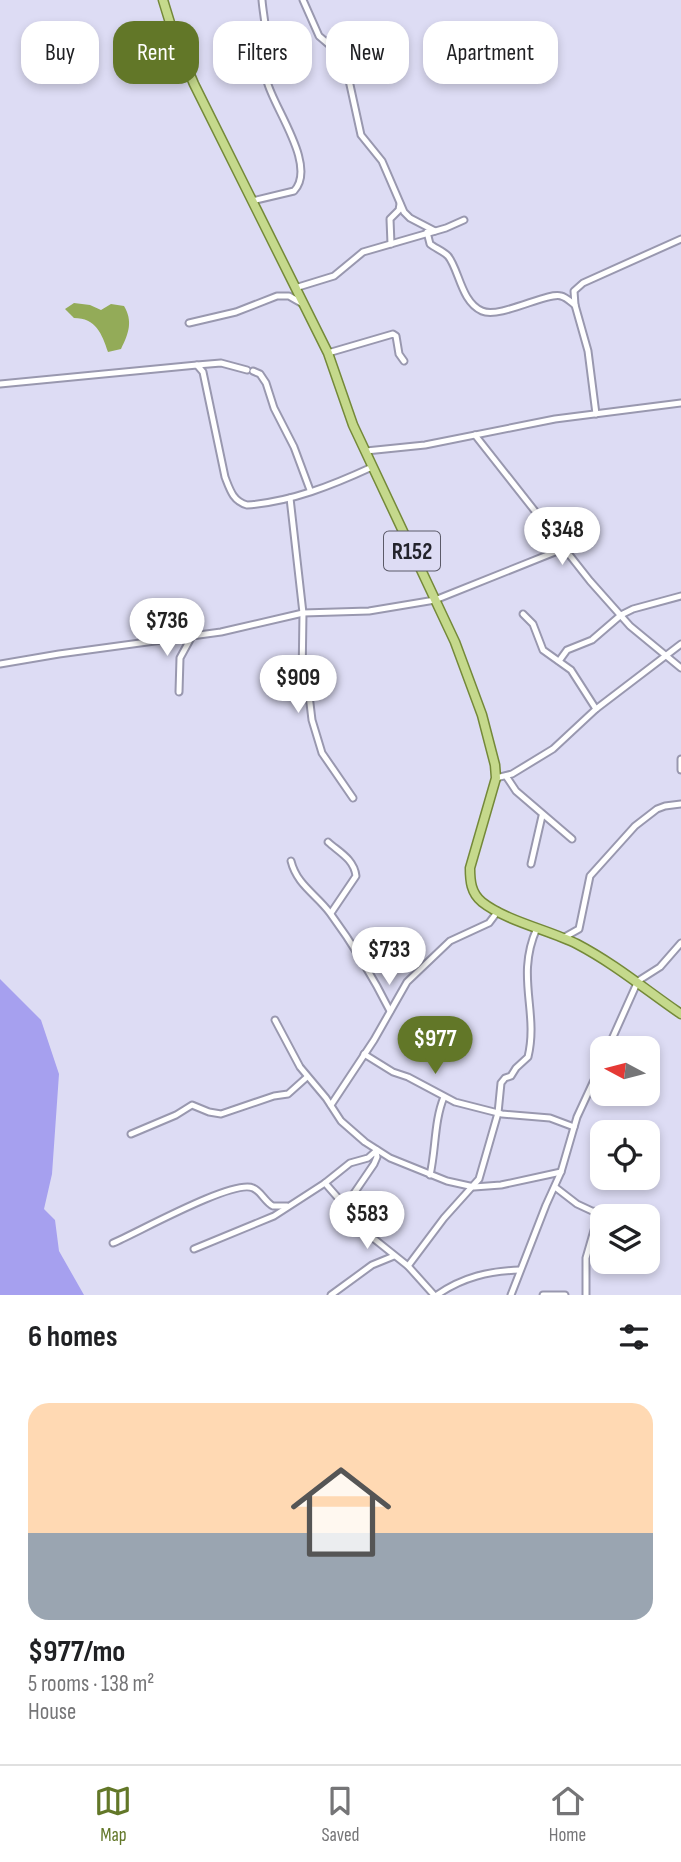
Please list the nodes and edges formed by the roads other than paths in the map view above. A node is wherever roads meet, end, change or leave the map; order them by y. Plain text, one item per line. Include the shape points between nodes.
1 (163, 0) edge
2 (262, 0) edge
3 (303, 0) edge
4 (252, 201) junction
5 (400, 204) junction
6 (464, 220) dead end
7 (435, 231) junction
8 (427, 232) junction
9 (681, 239) edge
10 (391, 244) junction
11 (295, 288) junction
12 (303, 304) junction
13 (575, 305) junction
14 (189, 323) dead end
15 (327, 353) junction
16 (404, 361) dead end
17 (197, 365) junction
18 (0, 384) edge
19 (681, 403) edge
20 (597, 414) junction
21 (475, 435) junction
22 (366, 451) junction
23 (372, 467) junction
24 (310, 490) junction
25 (289, 498) junction
26 (565, 548) junction
27 (681, 596) edge
28 (435, 600) junction
29 (303, 613) junction
30 (523, 614) dead end
31 (621, 615) junction
32 (192, 636) junction
33 (681, 644) edge
34 (665, 656) junction
35 (559, 661) junction
36 (0, 664) edge
37 (681, 668) edge
38 (179, 692) dead end
39 (596, 709) junction
40 (681, 759) edge
41 (681, 770) edge
42 (506, 776) junction
43 (496, 778) junction
44 (354, 798) dead end
45 (681, 804) edge
46 (542, 816) junction
47 (572, 839) dead end
48 (328, 842) dead end
49 (291, 861) dead end
50 (531, 864) dead end
51 (498, 911) junction
52 (331, 913) junction
53 (537, 928) junction
54 (563, 938) junction
55 (681, 943) edge
56 (638, 981) junction
57 (390, 1011) junction
58 (681, 1014) edge
59 (275, 1020) dead end
60 (613, 1036) edge
61 (364, 1054) junction
62 (307, 1077) junction
63 (590, 1091) edge
64 (444, 1097) junction
65 (331, 1105) junction
66 (498, 1113) junction
67 (574, 1128) junction
68 (131, 1134) dead end
69 (377, 1151) junction
70 (561, 1172) junction
71 (430, 1175) junction
72 (325, 1183) junction
73 (463, 1186) junction
74 (474, 1187) junction
75 (555, 1187) junction
76 (466, 1194) junction
77 (346, 1205) junction
78 (289, 1206) junction
79 (590, 1209) edge
80 (113, 1243) dead end
81 (590, 1244) edge
82 (194, 1249) dead end
83 (394, 1256) junction
84 (408, 1266) junction
85 (520, 1270) junction
86 (331, 1295) edge
87 (435, 1295) edge
88 (511, 1295) edge
89 (543, 1295) edge
90 (565, 1295) edge
91 (586, 1295) edge

1 - 4 main road, R152 via 183,61
2 - 4 street via 266,78 293,138 300,178 294,191
3 - 5 street via 319,36 345,62 361,135 382,161
4 - 11 main road, R152
5 - 7 street via 410,218
5 - 10 street via 390,219
6 - 7 street
7 - 8 street
8 - 10 street
8 - 13 street via 430,244 447,255 469,299 482,311 529,305 556,295
9 - 13 street via 583,283 574,291
10 - 11 street via 363,252 334,276
11 - 12 main road, R152
12 - 14 street via 289,296 277,296 236,313
12 - 15 main road, R152
13 - 20 street via 588,351
15 - 16 street via 393,334
15 - 22 main road, R152
17 - 18 street
17 - 24 street via 221,363 260,374
17 - 25 street via 203,372 233,496 247,505
19 - 20 street
20 - 21 street
21 - 22 street
21 - 26 street
22 - 23 main road, R152
23 - 24 street
23 - 28 main road, R152
24 - 25 street
25 - 29 street
26 - 28 street
26 - 31 street
27 - 31 street
28 - 29 street via 369,611
28 - 43 main road, R152 via 475,690
29 - 32 street
29 - 44 street via 301,674 312,720 322,753
30 - 35 street via 533,624 543,650
31 - 34 street
31 - 35 street via 592,640 567,650
32 - 36 street
32 - 38 street via 180,658
33 - 34 street
34 - 37 street
34 - 39 street
35 - 39 street via 576,676
39 - 42 street via 553,749
40 - 41 street
42 - 43 street
42 - 46 street
43 - 51 main road, R152 via 470,881 474,894
45 - 54 street via 657,809 627,832 590,876 579,929
46 - 47 street
46 - 50 street
48 - 52 street via 350,860 356,876
49 - 52 street via 298,880
51 - 53 main road, R152
51 - 57 street via 489,923 443,947 407,982
52 - 57 street
53 - 54 main road, R152
53 - 66 street via 526,969 529,1053 513,1075 503,1080
54 - 56 main road, R152
55 - 56 street via 660,967
56 - 58 main road, R152
56 - 60 street
57 - 61 street
59 - 62 street
61 - 64 street
61 - 65 street
62 - 65 street
62 - 68 street via 288,1094 221,1114 192,1105
63 - 67 street
64 - 66 street
64 - 71 street
65 - 69 street via 341,1121
66 - 67 street via 550,1118
66 - 74 street
67 - 70 street
69 - 71 street
69 - 72 street via 350,1163
69 - 77 street via 374,1164
70 - 74 street
70 - 75 street
71 - 73 street
72 - 77 street
72 - 78 street
73 - 74 street
73 - 76 street
74 - 76 street
75 - 79 street
75 - 85 street
76 - 84 street
77 - 83 street
78 - 80 street via 273,1206 247,1187 203,1199
78 - 82 street
81 - 91 street
83 - 84 street
83 - 86 street via 372,1265
84 - 87 street
85 - 87 street via 466,1278
85 - 88 street
89 - 90 street

